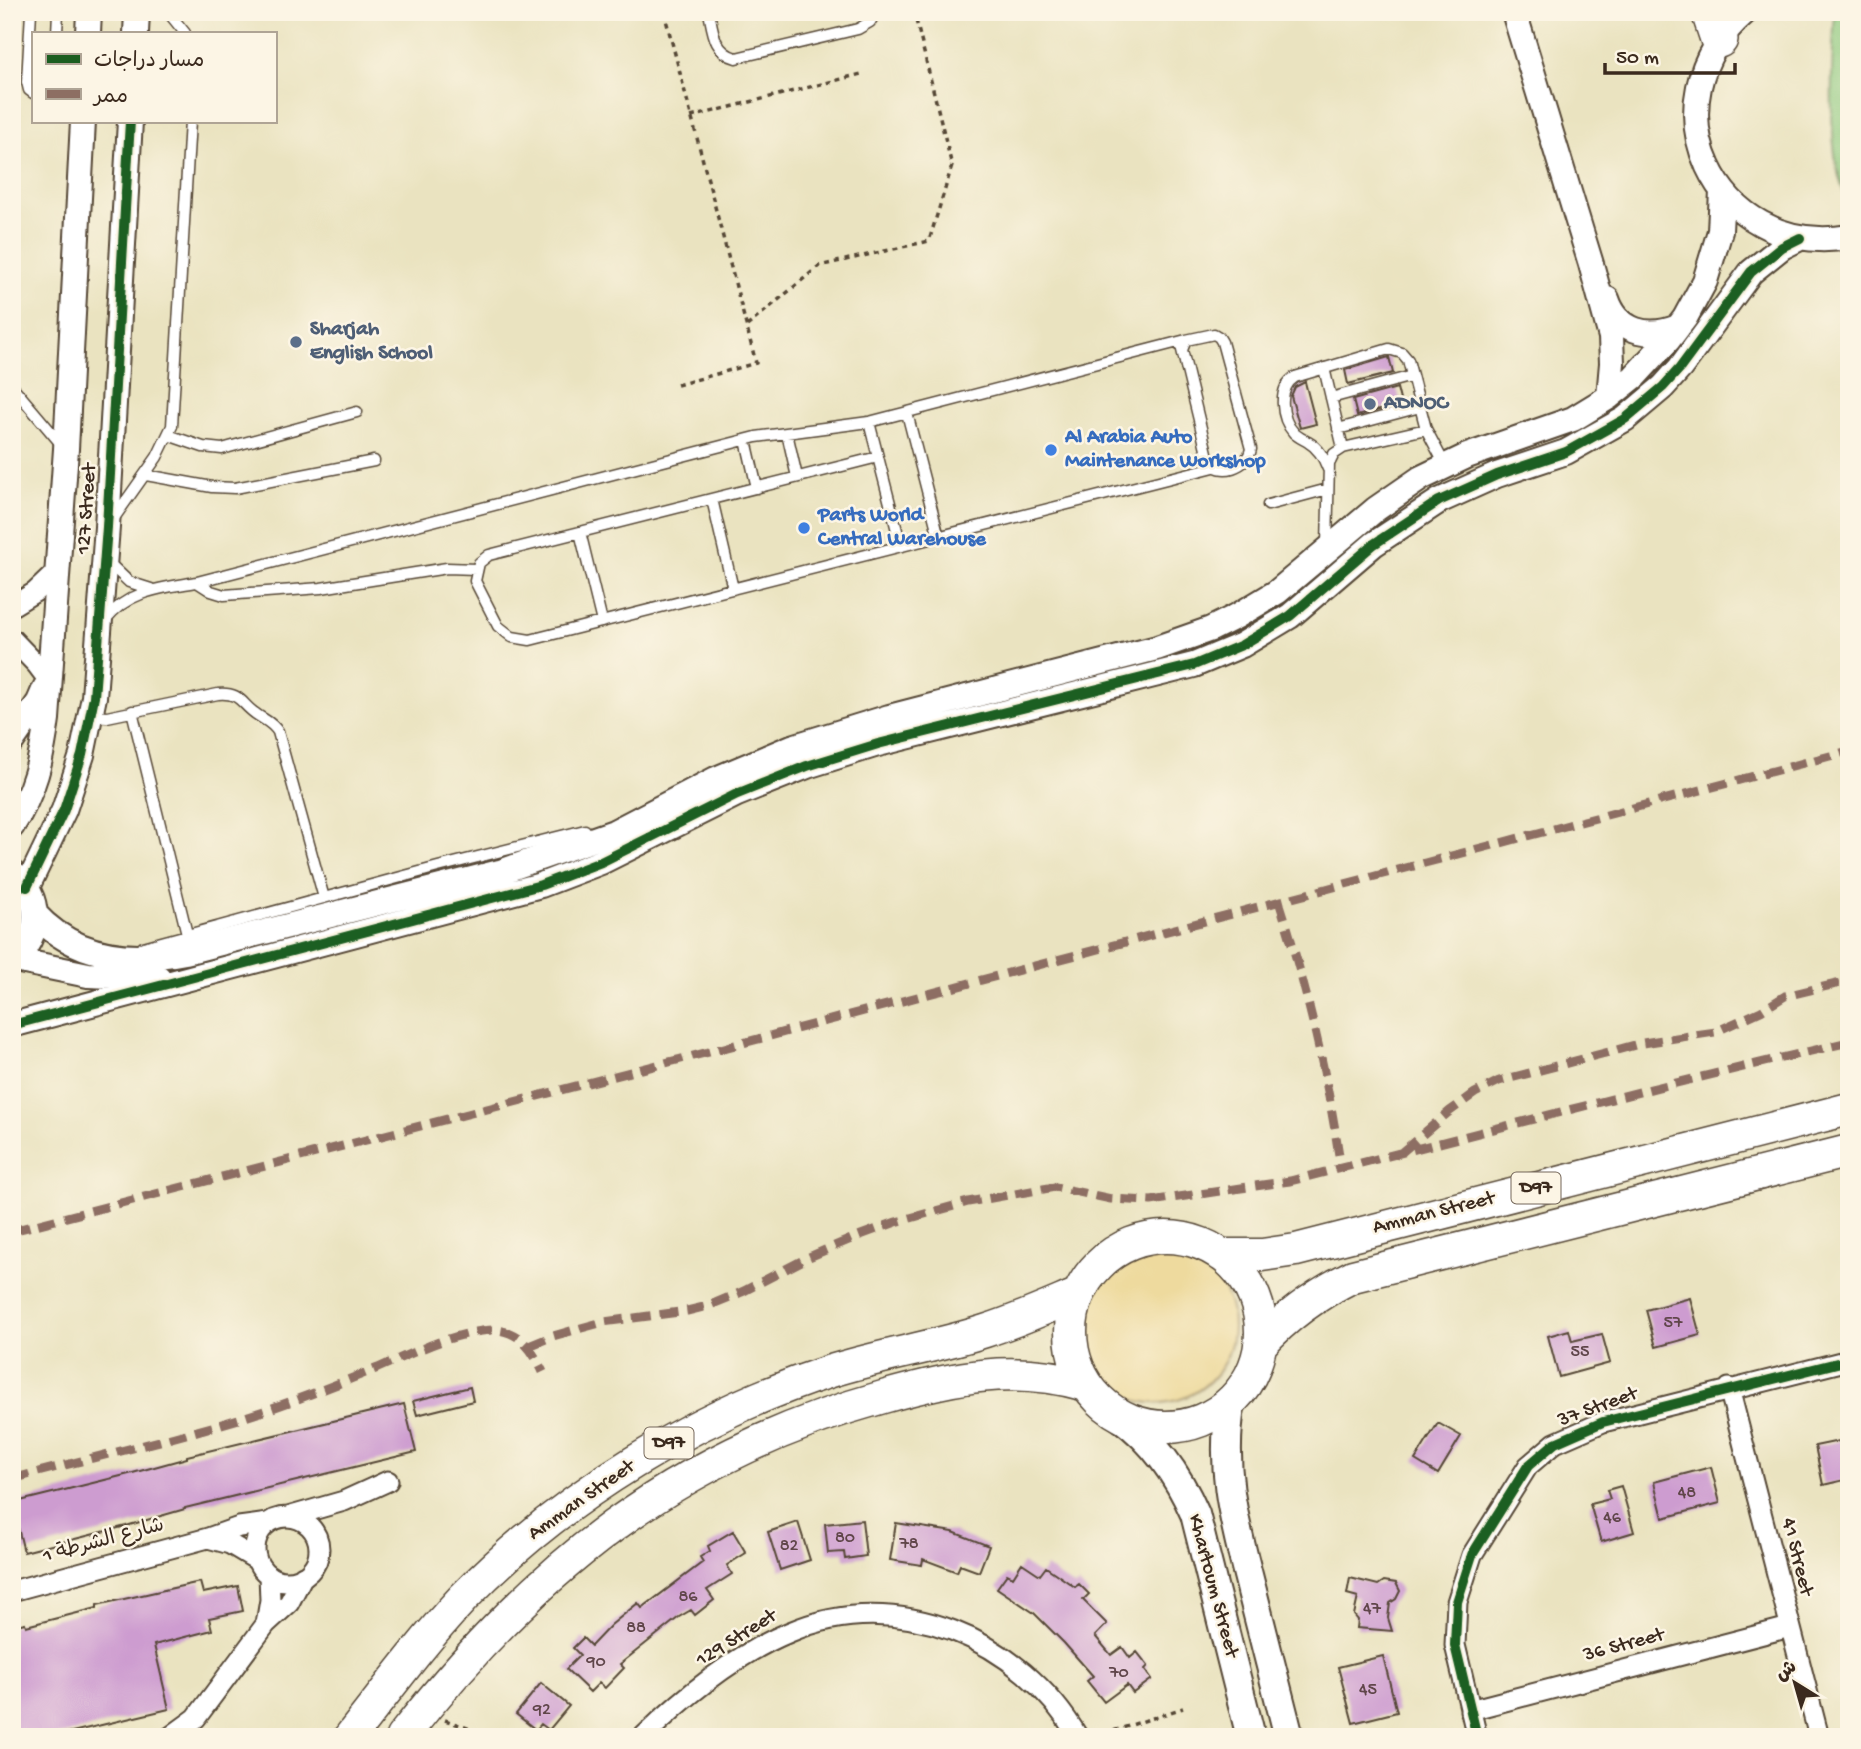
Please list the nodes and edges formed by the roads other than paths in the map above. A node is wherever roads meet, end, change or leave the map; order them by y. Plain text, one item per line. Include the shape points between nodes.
1 (31, 12) edge
2 (58, 12) edge
3 (89, 12) edge
4 (137, 12) edge
5 (168, 12) edge
6 (709, 12) edge
7 (876, 12) edge
8 (1514, 12) edge
9 (1745, 12) edge
10 (1715, 26) edge
11 (57, 32) edge
12 (88, 32) edge
13 (136, 32) edge
14 (184, 32) edge
15 (32, 92) edge
16 (83, 122) edge
17 (131, 122) edge
18 (190, 122) edge
19 (1722, 191) junction
20 (1849, 237) edge
21 (1800, 238) junction
22 (1591, 264) junction
23 (1678, 327) junction
24 (1186, 340) junction
25 (1324, 368) junction
26 (1412, 376) junction
27 (12, 386) edge
28 (1609, 397) junction
29 (1331, 398) junction
30 (1420, 407) junction
31 (357, 412) dead end
32 (907, 413) junction
33 (869, 422) junction
34 (1338, 429) junction
35 (1426, 429) junction
36 (787, 433) junction
37 (168, 435) junction
38 (746, 440) junction
39 (1343, 448) junction
40 (65, 449) junction
41 (878, 457) junction
42 (374, 461) dead end
43 (1446, 465) junction
44 (1214, 467) junction
45 (1328, 469) junction
46 (146, 475) junction
47 (797, 477) junction
48 (757, 488) junction
49 (1328, 489) junction
50 (712, 499) junction
51 (1268, 505) dead end
52 (107, 527) junction
53 (580, 532) junction
54 (939, 537) junction
55 (901, 546) junction
56 (1327, 551) junction
57 (105, 556) junction
58 (476, 569) junction
59 (58, 570) junction
60 (197, 582) junction
61 (152, 589) junction
62 (733, 589) junction
63 (12, 606) edge
64 (602, 622) junction
65 (99, 629) junction
66 (12, 639) edge
67 (48, 681) junction
68 (132, 711) junction
69 (90, 716) junction
70 (12, 741) edge
71 (637, 820) junction
72 (12, 826) edge
73 (20, 880) edge
74 (324, 898) junction
75 (35, 914) junction
76 (187, 934) junction
77 (119, 956) junction
78 (14, 960) edge
79 (202, 974) junction
80 (12, 1025) edge
81 (1849, 1109) edge
82 (1849, 1151) edge
83 (1221, 1255) junction
84 (1079, 1294) junction
85 (1260, 1345) junction
86 (1849, 1360) edge
87 (1086, 1385) junction
88 (1729, 1388) junction
89 (1231, 1401) junction
90 (1121, 1417) junction
91 (388, 1481) dead end
92 (344, 1501) junction
93 (288, 1517) junction
94 (268, 1523) junction
95 (316, 1536) junction
96 (208, 1538) junction
97 (263, 1567) junction
98 (303, 1576) junction
99 (12, 1591) edge
100 (266, 1624) junction
101 (1790, 1627) junction
102 (1470, 1710) junction
103 (412, 1725) edge
104 (170, 1737) edge
105 (350, 1737) edge
106 (643, 1737) edge
107 (1078, 1737) edge
108 (1251, 1737) edge
109 (1289, 1737) edge
110 (1477, 1737) edge
111 (1819, 1737) edge

1 - 15 lane via 27,82
2 - 11 lane
3 - 12 street
4 - 13 street
5 - 14 lane
6 - 7 lane via 719,48 736,58 858,29
8 - 22 street
9 - 10 street
10 - 19 street via 1695,106 1704,159
16 - 40 street, 127 Street
17 - 52 street, 127 Street
18 - 37 lane
19 - 21 street via 1763,225
19 - 23 street via 1714,258
20 - 21 street
21 - 79 street via 1751,272 1681,368 1625,419 1566,452 1468,487 1428,508 1374,544 1290,616 1242,645 1194,665 842,754 737,794 601,862 541,885
22 - 23 street via 1622,323 1650,333
22 - 28 street via 1611,338
23 - 28 street via 1652,359
24 - 32 lane
24 - 44 lane via 1182,354
24 - 44 lane via 1214,334 1221,339 1251,449 1243,464
25 - 26 lane via 1389,349 1408,360
25 - 29 lane
25 - 45 lane via 1290,380 1282,399 1290,429 1316,447
26 - 29 lane
26 - 30 lane
27 - 40 lane
28 - 43 street via 1573,419
29 - 34 lane
30 - 34 lane via 1380,414
30 - 35 lane
31 - 37 lane via 222,449
32 - 33 lane
32 - 54 lane
33 - 36 lane
33 - 41 lane
34 - 39 lane
35 - 39 lane
35 - 43 lane
36 - 38 lane
36 - 47 lane
37 - 46 lane
38 - 48 lane
38 - 60 lane
39 - 45 lane via 1334,454
40 - 59 street, 127 Street
41 - 47 lane
41 - 55 lane
42 - 46 lane via 235,488
43 - 56 street via 1387,501
44 - 54 lane
45 - 49 lane
46 - 52 lane
47 - 48 lane
48 - 50 lane
49 - 51 lane
49 - 56 lane
50 - 53 lane
50 - 62 lane
52 - 57 street, 127 Street
53 - 58 lane via 489,555
53 - 64 lane
54 - 55 lane
55 - 62 lane
56 - 71 street via 1277,592 1211,629 1157,648 840,730 753,762
57 - 61 lane via 119,575
57 - 65 street, 127 Street
58 - 60 lane via 447,568 321,588 224,595
58 - 64 lane via 475,581 493,618 512,637 530,640
59 - 63 street
59 - 67 street, 127 Street
60 - 61 lane
61 - 65 lane via 117,606
62 - 64 lane
65 - 69 street, 127 Street
66 - 67 street
67 - 70 street
67 - 72 street, 127 Street via 43,752 35,783
68 - 69 lane
68 - 74 lane via 225,693 239,698 269,722 279,737
68 - 76 lane
69 - 73 street, 127 Street via 64,810
71 - 74 lane
71 - 77 street via 564,851 454,885 185,952
73 - 75 street via 34,903
74 - 76 lane
75 - 77 street via 75,945
75 - 78 street via 33,935
76 - 77 lane
78 - 79 street via 113,978
79 - 80 street
81 - 83 main road, Amman Street / D97 via 1296,1250
82 - 85 main road, Amman Street / D97 via 1353,1276 1297,1309
83 - 84 main road via 1177,1238 1153,1238 1109,1257 1091,1273
83 - 85 main road via 1248,1285 1260,1324
84 - 87 main road via 1071,1340
84 - 105 main road, Amman Street / D97 via 985,1331 789,1386 707,1423 630,1466 559,1514 495,1567 436,1628
85 - 89 main road via 1255,1366
86 - 88 street, 37 Street
87 - 90 main road
87 - 103 main road, Amman Street / D97 via 1037,1374 961,1378 855,1405 737,1451 659,1493 588,1544 491,1633
88 - 101 street, 41 Street
88 - 102 street, 37 Street via 1581,1430 1555,1443 1528,1466 1480,1540 1460,1586 1455,1645
89 - 90 main road via 1212,1415 1178,1426 1143,1425
89 - 109 main road, Khartoum Street via 1226,1429 1229,1500
90 - 108 main road, Khartoum Street via 1165,1459 1195,1514
91 - 92 street
92 - 93 street
92 - 95 street
93 - 94 street
93 - 95 street via 305,1522
94 - 96 street, شارع الشرطة 1
94 - 97 street via 255,1543
95 - 98 street via 316,1563
96 - 97 street via 230,1544
96 - 99 street, شارع الشرطة 1
97 - 98 street via 286,1581
97 - 100 street via 270,1600
98 - 100 street via 289,1603
100 - 104 street via 196,1717
101 - 102 street, 36 Street
101 - 111 street, 41 Street
102 - 110 street, 37 Street
106 - 107 street, 129 Street via 704,1686 770,1640 813,1623 882,1614 934,1623 986,1645 1043,1689

